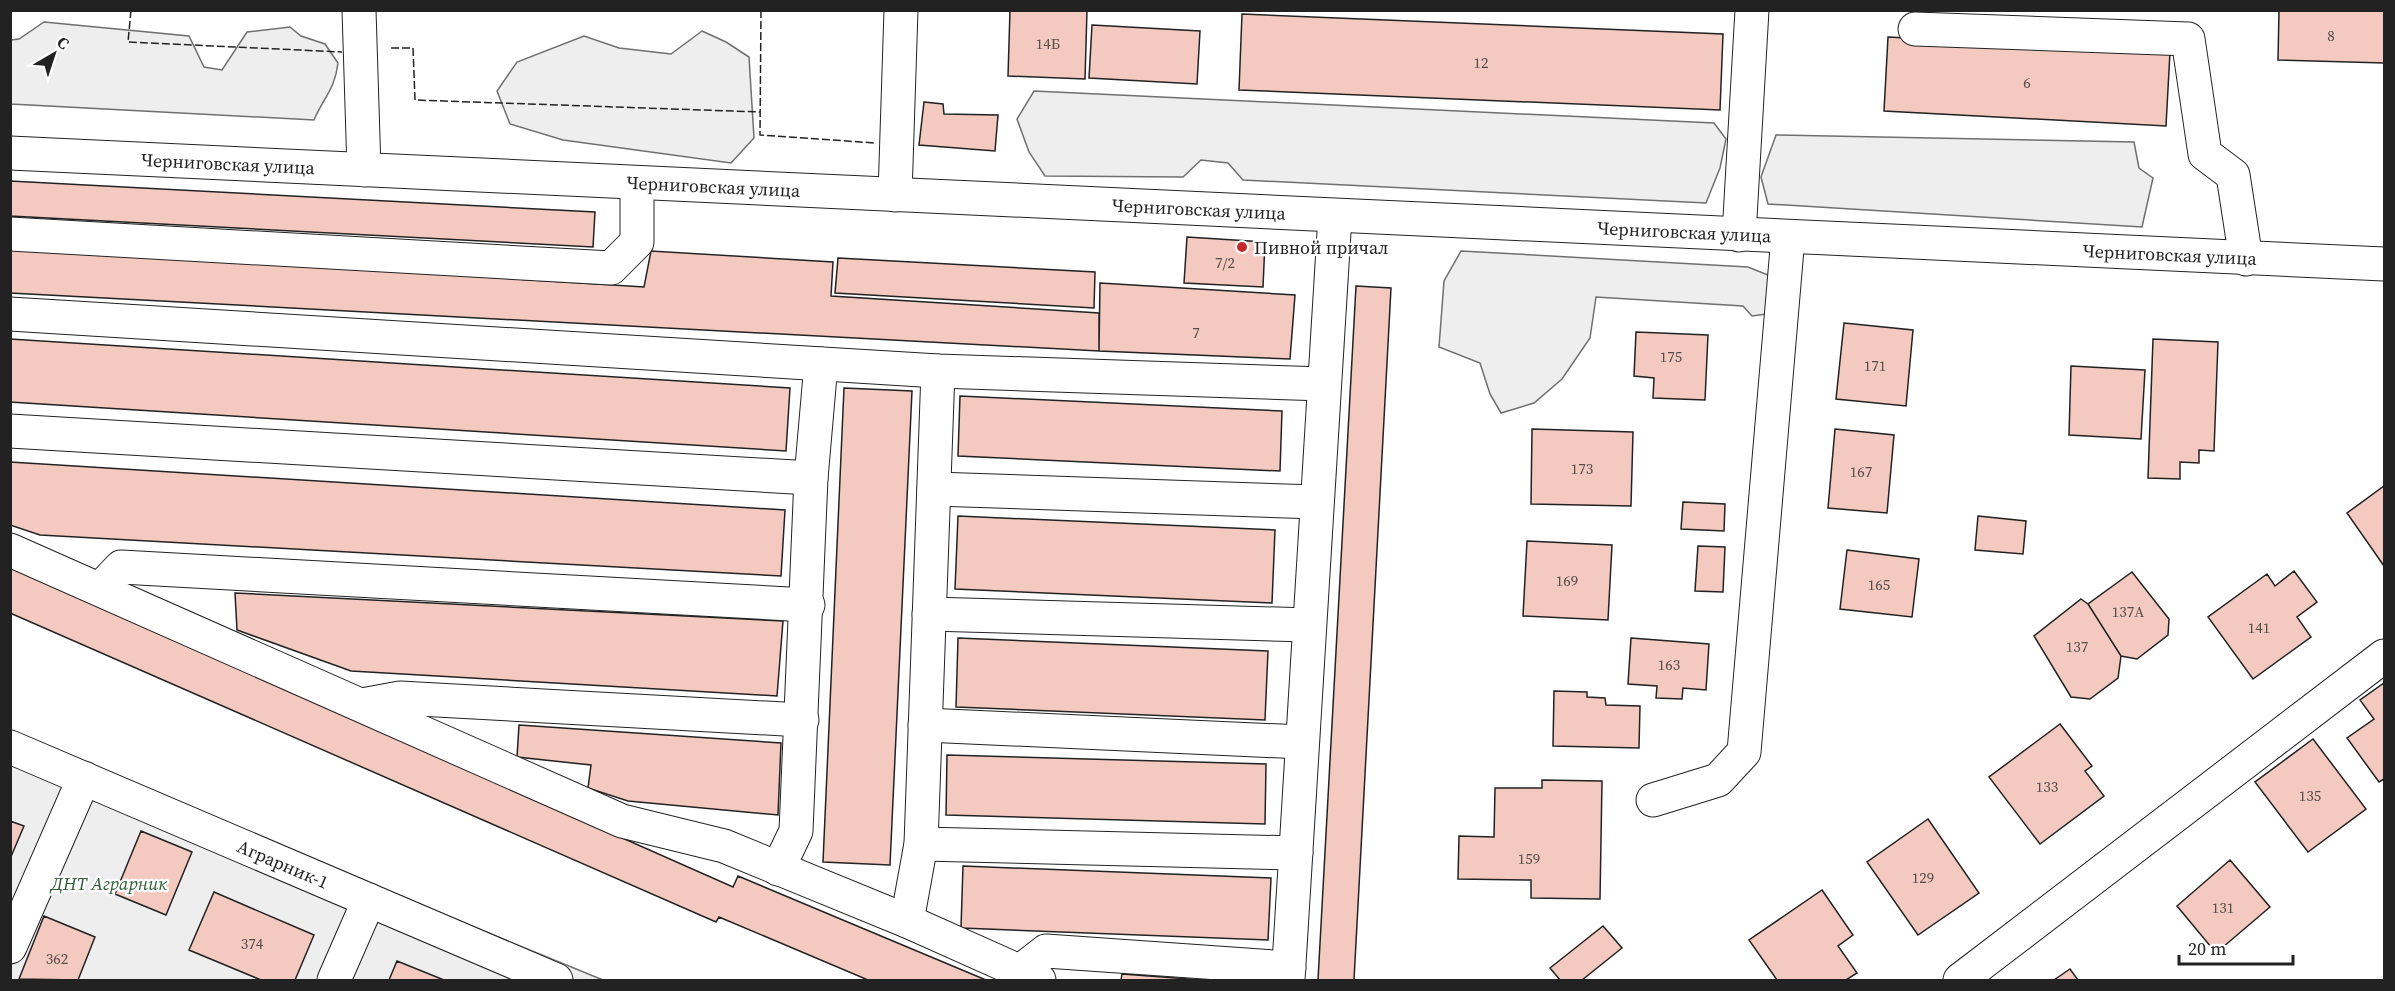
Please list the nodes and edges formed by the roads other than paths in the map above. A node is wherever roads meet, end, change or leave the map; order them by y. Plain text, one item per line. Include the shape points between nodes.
1 (359, 10) edge
2 (901, 10) edge
3 (1752, 10) edge
4 (1915, 29) dead end
5 (10, 153) edge
6 (364, 170) junction
7 (637, 183) junction
8 (895, 195) junction
9 (1335, 216) junction
10 (10, 234) edge
11 (1739, 235) junction
12 (1788, 237) junction
13 (2246, 259) junction
14 (2385, 264) edge
15 (10, 314) edge
16 (822, 364) junction
17 (938, 371) junction
18 (1324, 384) junction
19 (10, 431) edge
20 (811, 478) junction
21 (934, 489) junction
22 (1317, 502) junction
23 (10, 550) edge
24 (99, 589) junction
25 (808, 605) junction
26 (929, 614) junction
27 (1309, 625) junction
28 (2385, 656) edge
29 (362, 705) junction
30 (802, 720) junction
31 (925, 725) junction
32 (1302, 742) junction
33 (10, 747) edge
34 (84, 778) junction
35 (1653, 800) dead end
36 (921, 844) junction
37 (1296, 853) junction
38 (778, 869) junction
39 (369, 900) junction
40 (907, 921) junction
41 (10, 947) edge
42 (1289, 974) edge
43 (1029, 976) edge
44 (334, 981) edge
45 (556, 981) edge
46 (1960, 981) edge

1 - 6 street
2 - 8 street
3 - 11 street
4 - 13 street via 2188,39 2205,154 2233,175
5 - 6 street, Черниговская улица
6 - 7 street, Черниговская улица
7 - 8 street, Черниговская улица
7 - 10 street via 637,242 611,268
8 - 9 street, Черниговская улица
9 - 11 street, Черниговская улица
9 - 18 street
11 - 12 street, Черниговская улица
12 - 13 street, Черниговская улица
12 - 35 street via 1744,752 1718,780
13 - 14 street, Черниговская улица
15 - 16 street
16 - 17 street
16 - 20 street
17 - 18 street
17 - 21 street
18 - 22 street
19 - 20 street
20 - 25 street
21 - 22 street
21 - 26 street
22 - 27 street
23 - 24 street
24 - 25 street via 121,567
24 - 29 street
25 - 30 street
26 - 27 street
26 - 31 street
27 - 32 street
28 - 46 street
29 - 30 street via 400,698
29 - 38 street via 622,821 724,846
30 - 38 street via 796,831
31 - 32 street
31 - 36 street
32 - 37 street
33 - 34 street, Аграрник-1
34 - 39 street, Аграрник-1
34 - 41 street
36 - 37 street
36 - 40 street
37 - 42 street
38 - 40 street
39 - 44 street
39 - 45 street, Аграрник-1
40 - 43 street
42 - 43 street via 1046,951

